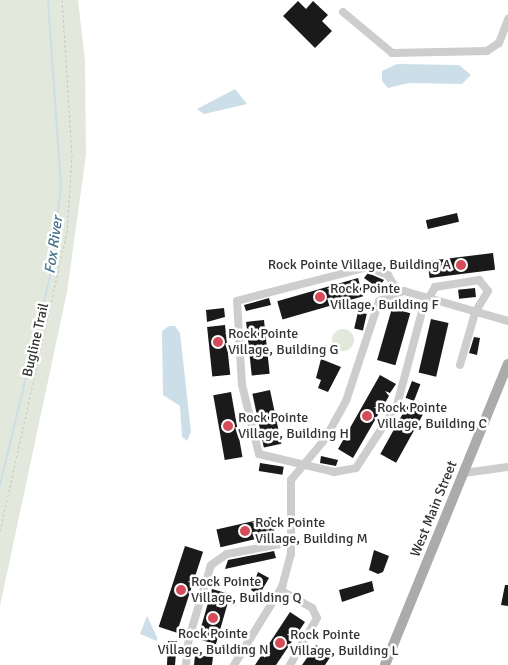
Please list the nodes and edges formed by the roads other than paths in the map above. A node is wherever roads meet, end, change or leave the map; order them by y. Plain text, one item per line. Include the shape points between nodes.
1 (343, 12) dead end
2 (508, 19) edge
3 (398, 293) junction
4 (428, 298) junction
5 (475, 313) junction
6 (508, 321) edge
7 (460, 364) dead end
8 (508, 364) edge
9 (302, 465) junction
10 (508, 467) edge
11 (464, 473) junction
12 (291, 542) junction
13 (280, 590) junction
14 (186, 665) edge
15 (234, 665) edge
16 (290, 665) edge
17 (385, 665) edge

1 - 2 street via 392,53 476,52 498,43
3 - 4 street
3 - 9 street via 379,301 346,401 325,439
3 - 9 street via 388,275 368,268 236,301 242,385 255,448 262,457
4 - 5 street
4 - 5 street via 441,284 479,280 488,292
4 - 9 street via 397,405 360,465 341,472
5 - 6 street
5 - 7 street
8 - 11 main road, West Main Street
9 - 12 street via 290,485
10 - 11 street via 492,473
11 - 17 main road, West Main Street
12 - 13 street
12 - 14 street via 227,554 210,565 189,638
13 - 15 street
13 - 16 street via 312,608 317,618

